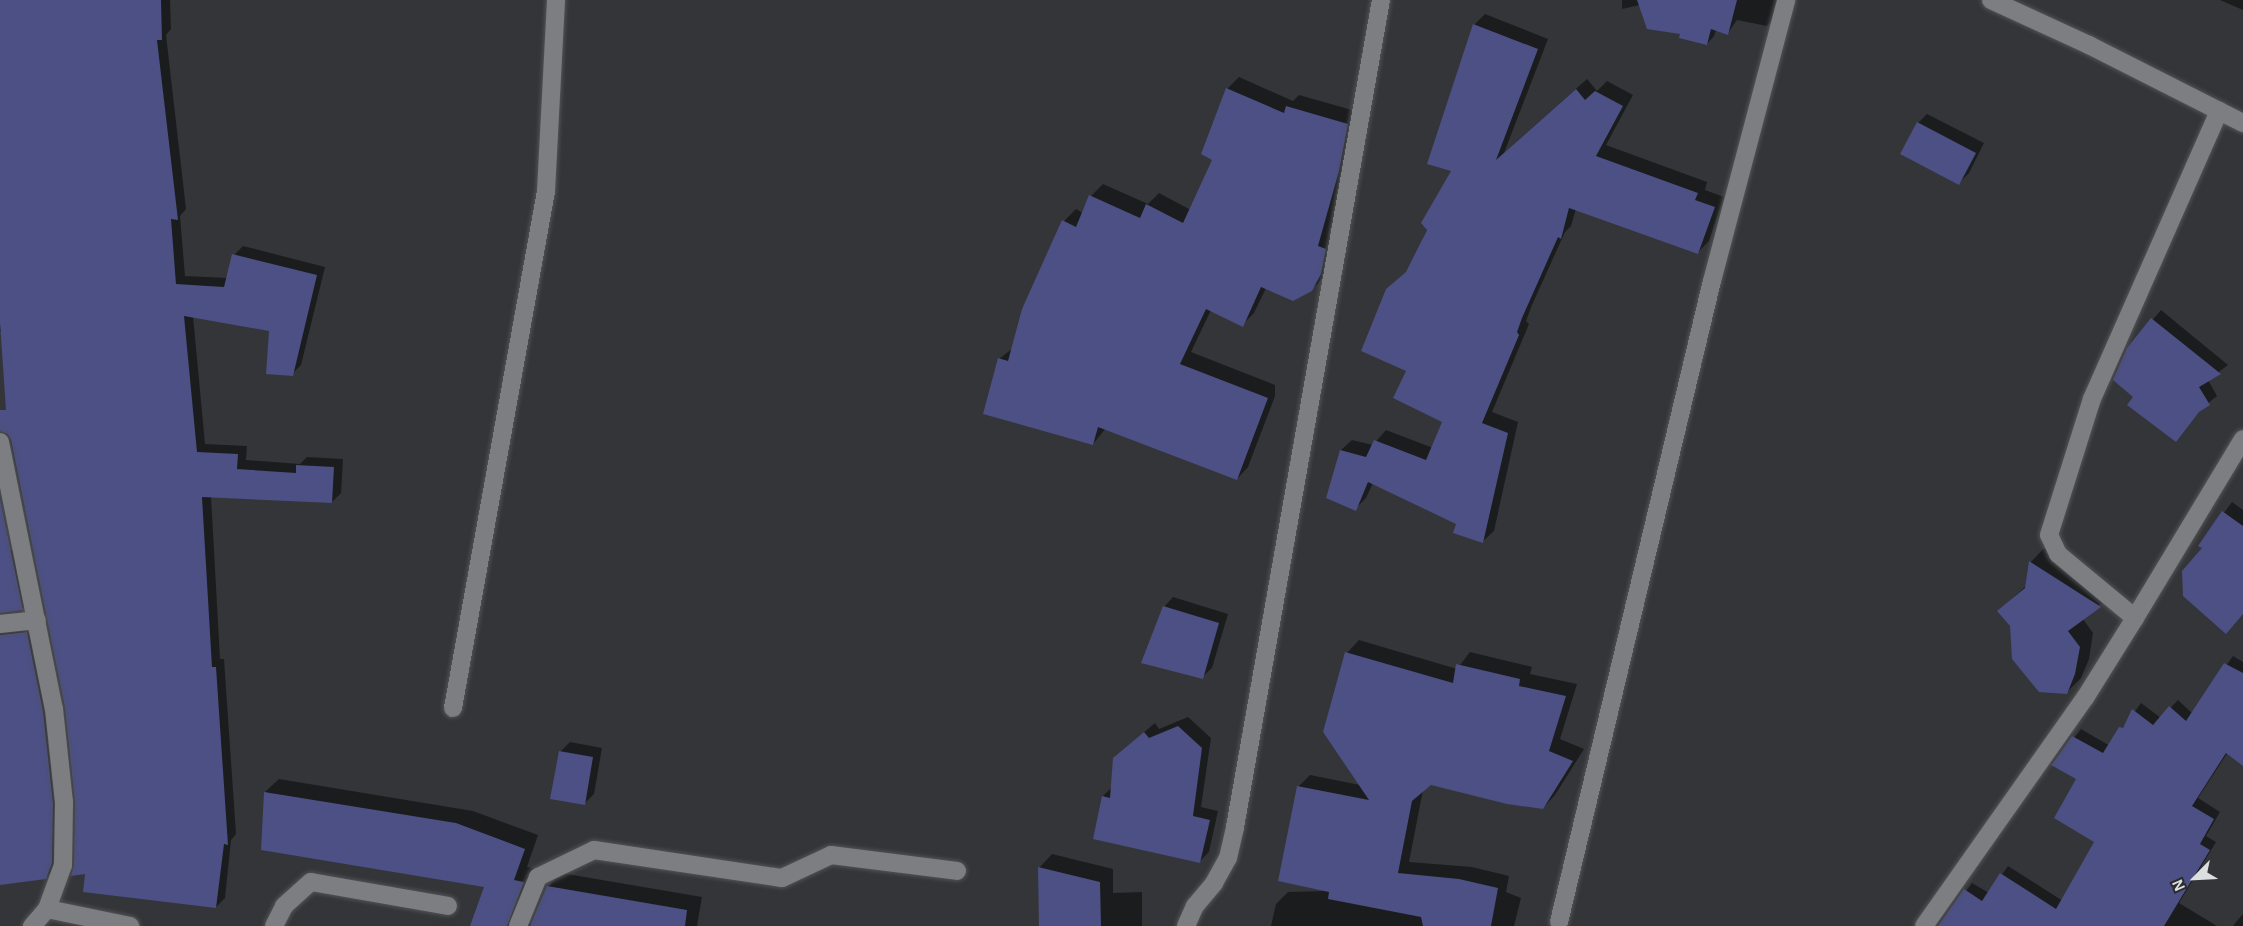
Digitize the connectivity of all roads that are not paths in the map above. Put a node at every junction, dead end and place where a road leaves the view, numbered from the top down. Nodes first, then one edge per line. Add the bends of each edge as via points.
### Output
1 (556, 0) edge
2 (1381, 0) edge
3 (1786, 0) edge
4 (1991, 0) edge
5 (2219, 111) junction
6 (2243, 123) edge
7 (2243, 439) edge
8 (0, 442) edge
9 (2135, 618) junction
10 (37, 620) junction
11 (0, 624) edge
12 (453, 708) dead end
13 (957, 871) dead end
14 (448, 906) dead end
15 (47, 909) junction
16 (1559, 922) dead end
17 (32, 926) edge
18 (130, 926) edge
19 (274, 926) edge
20 (518, 926) edge
21 (1186, 926) edge
22 (1924, 926) edge

1 - 12 street via 546,191
2 - 21 street via 1235,827 1228,858
3 - 16 street via 1712,281
4 - 5 street
5 - 6 street
5 - 9 street via 2092,399 2049,535 2058,554
7 - 9 street
8 - 10 street
9 - 22 street via 2085,698
10 - 11 street
10 - 15 street via 54,709 64,802 63,866
13 - 20 street via 831,855 782,878 594,850 538,877
14 - 19 street via 311,882 284,906
15 - 17 street
15 - 18 street

